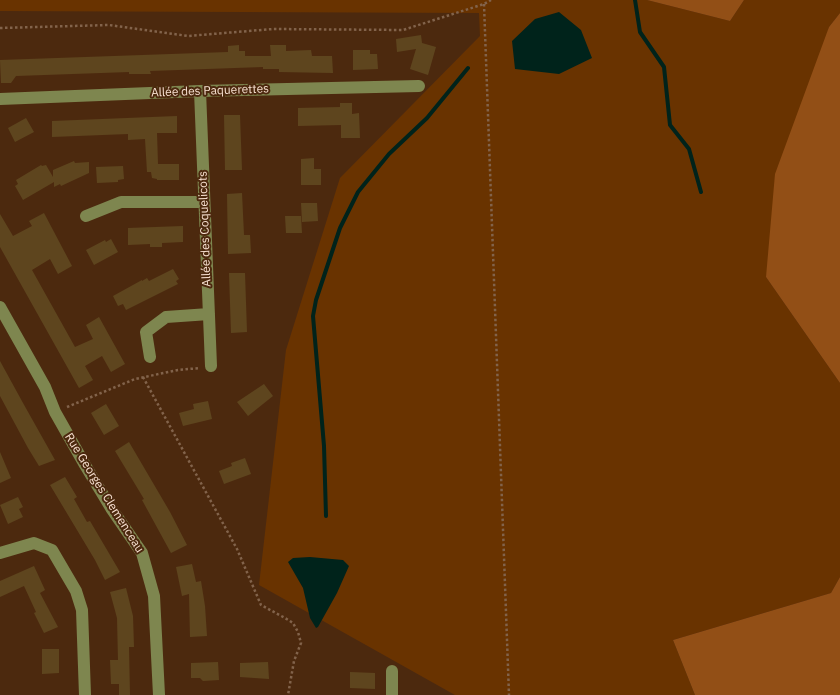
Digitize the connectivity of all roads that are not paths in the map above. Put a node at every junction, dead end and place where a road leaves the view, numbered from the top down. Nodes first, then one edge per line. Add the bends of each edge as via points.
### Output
1 (419, 86) dead end
2 (200, 91) junction
3 (0, 99) edge
4 (204, 202) junction
5 (86, 216) dead end
6 (0, 307) edge
7 (209, 314) junction
8 (150, 357) dead end
9 (211, 366) road end
10 (0, 553) edge
11 (392, 671) dead end
12 (85, 695) edge
13 (159, 695) edge
14 (392, 695) edge

1 - 2 street, Allée des Paquerettes
2 - 3 street, Allée des Paquerettes
2 - 4 street, Allée des Coquelicots
4 - 5 street via 121,202
4 - 7 street, Allée des Coquelicots
6 - 13 street, Rue Georges Clemenceau via 45,387 55,412 111,508 142,553 154,596
7 - 8 street via 166,317 146,332
7 - 9 street, Allée des Coquelicots
10 - 12 street via 34,543 52,550 76,591 82,610
11 - 14 street

